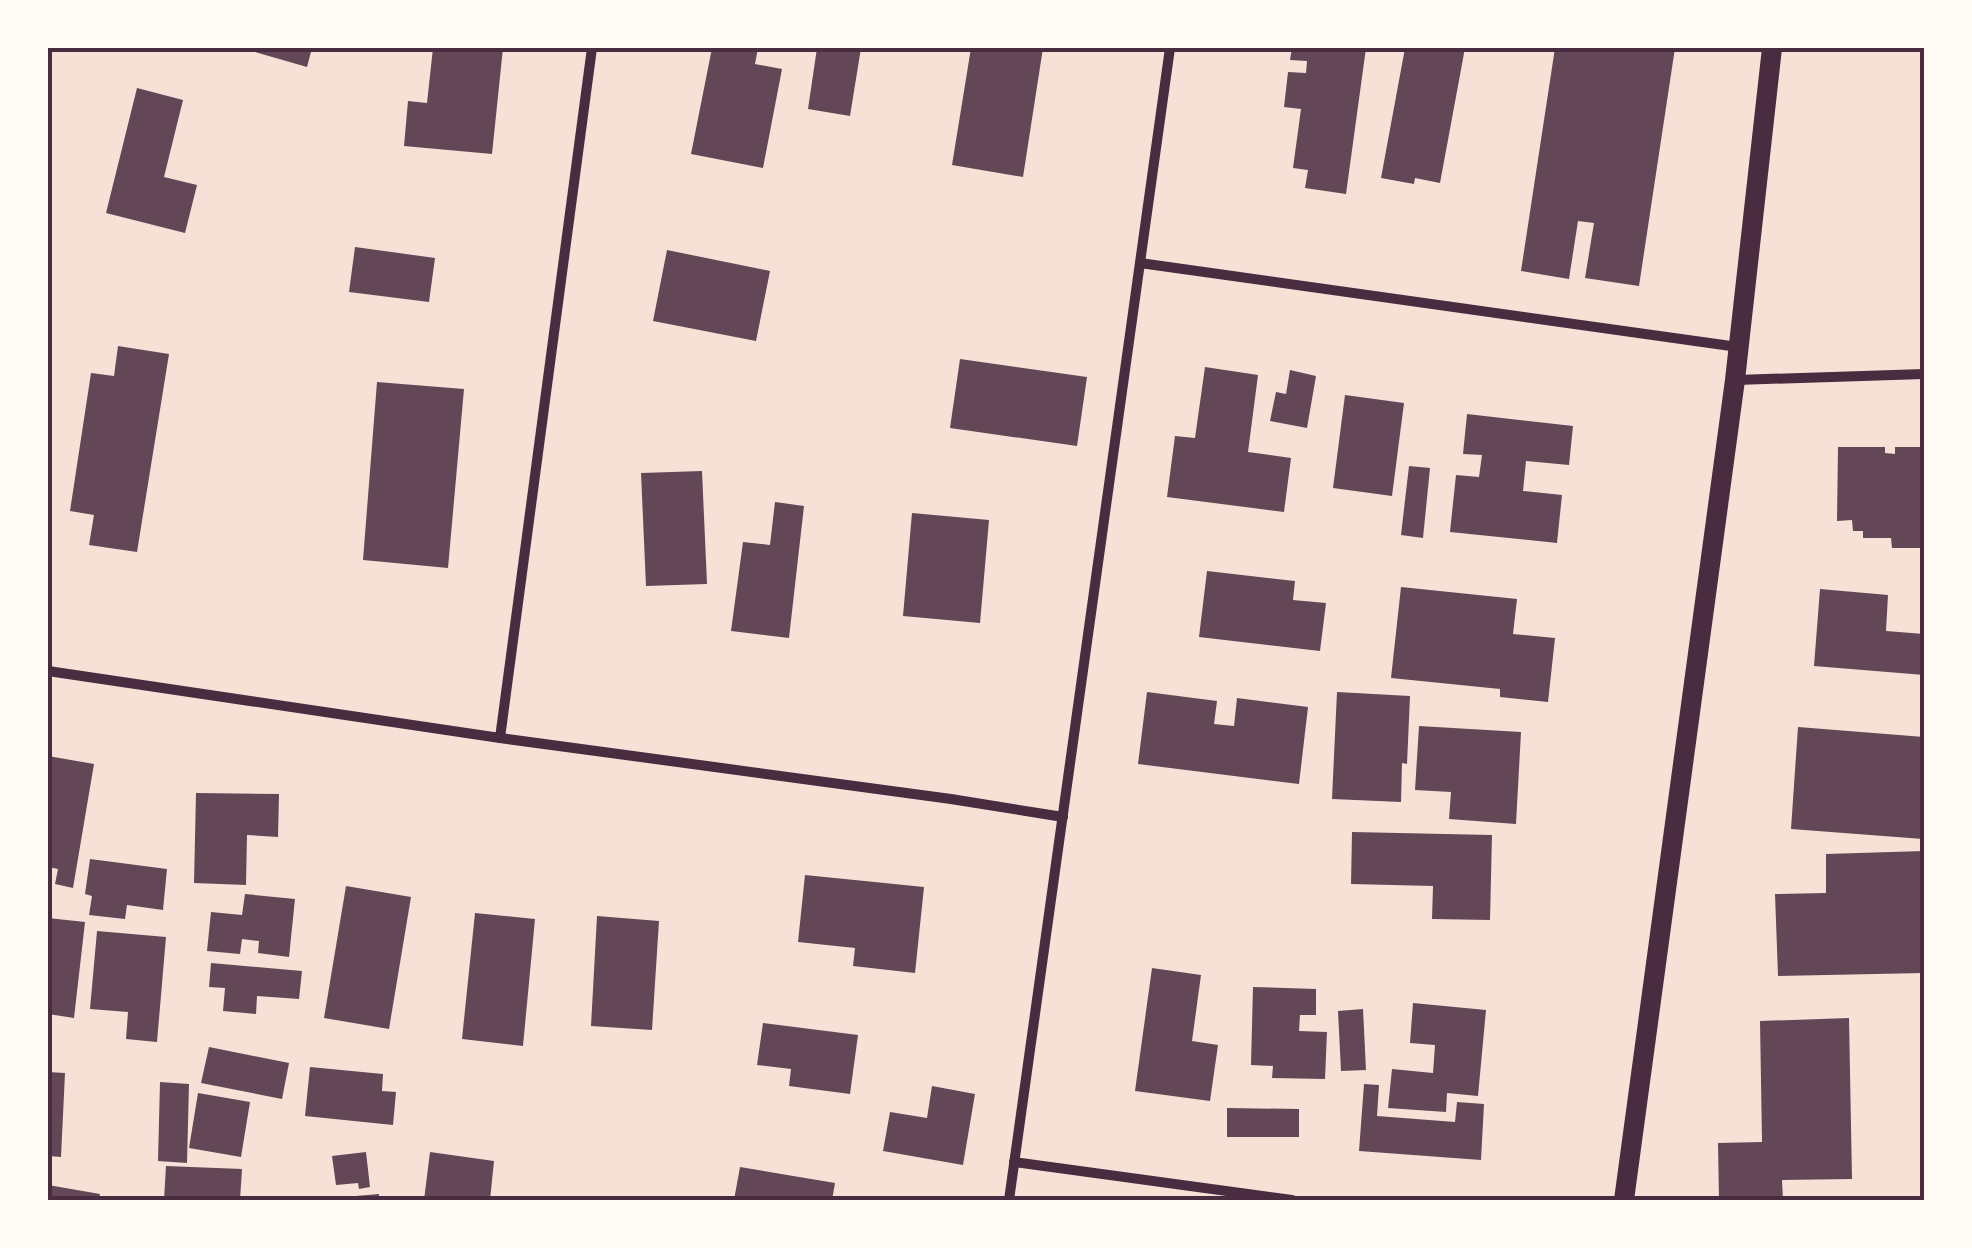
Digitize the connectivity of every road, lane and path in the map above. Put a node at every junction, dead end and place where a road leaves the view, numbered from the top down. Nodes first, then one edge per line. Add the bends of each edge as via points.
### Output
1 (592, 48) edge
2 (1170, 48) edge
3 (1772, 48) edge
4 (1140, 263) junction
5 (1739, 347) junction
6 (1924, 374) edge
7 (1735, 380) junction
8 (48, 671) edge
9 (500, 738) junction
10 (1063, 817) junction
11 (1014, 1162) junction
12 (1009, 1200) edge
13 (1292, 1200) edge
14 (1624, 1200) edge

1 - 9 street
2 - 4 street
3 - 5 main road
4 - 5 street
4 - 10 street
5 - 7 main road
6 - 7 street
7 - 14 main road
8 - 9 street
9 - 10 street
10 - 11 street
11 - 12 street
11 - 13 street

